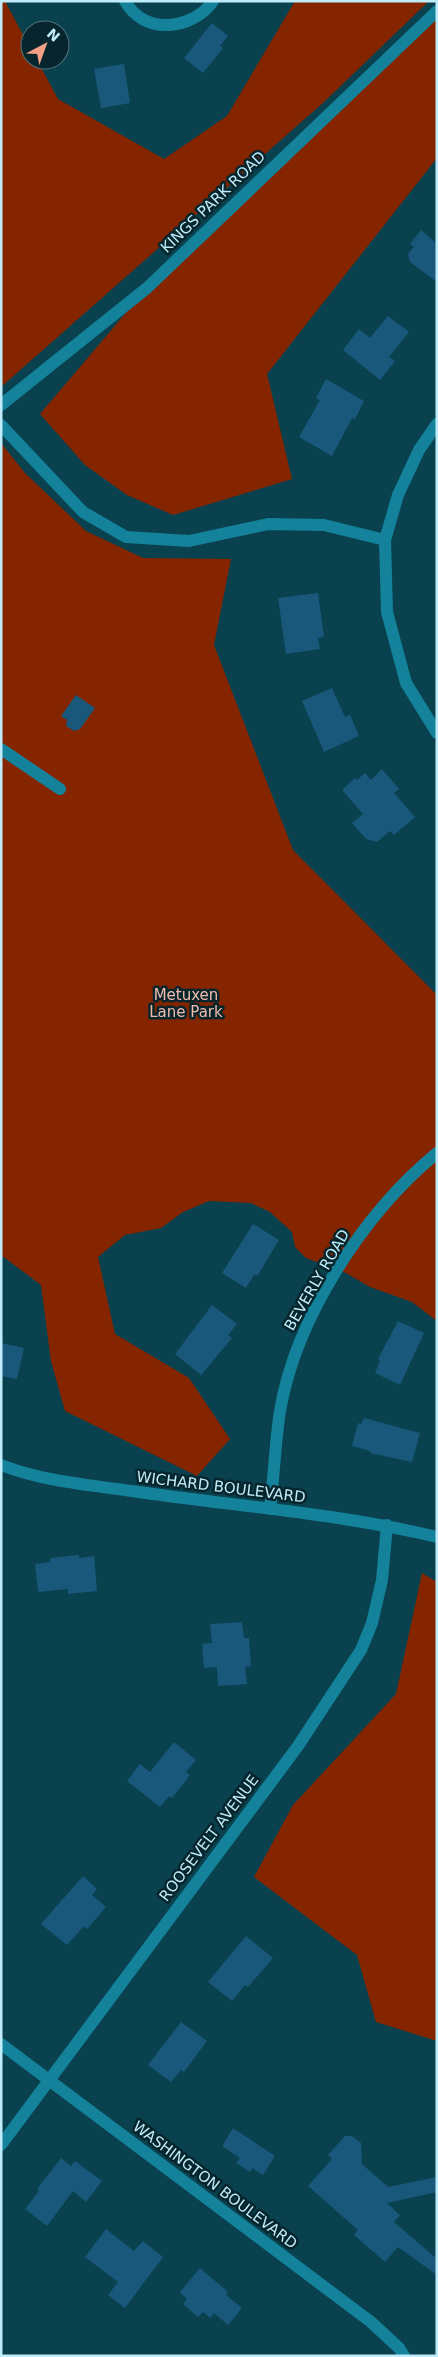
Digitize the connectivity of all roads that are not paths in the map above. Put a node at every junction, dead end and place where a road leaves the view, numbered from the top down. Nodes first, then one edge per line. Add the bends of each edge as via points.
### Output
1 (125, 1) edge
2 (213, 1) edge
3 (437, 11) edge
4 (1, 404) edge
5 (1, 424) edge
6 (437, 424) edge
7 (385, 540) junction
8 (437, 733) edge
9 (1, 749) edge
10 (60, 789) dead end
11 (437, 1153) edge
12 (1, 1465) edge
13 (270, 1509) junction
14 (387, 1526) junction
15 (437, 1537) edge
16 (1, 2044) edge
17 (49, 2081) junction
18 (1, 2145) edge
19 (404, 2356) edge

1 - 2 street via 140,17 157,24 175,25 192,20 207,10
3 - 4 street, KINGS PARK ROAD via 147,288
5 - 7 street via 83,512 126,537 189,541 268,524 324,525
6 - 7 street via 410,468
7 - 8 street via 387,612 406,683
9 - 10 street
11 - 13 street, BEVERLY ROAD via 409,1176 365,1230 336,1274 301,1339 280,1412
12 - 13 street, WICHARD BOULEVARD via 58,1480
13 - 14 street, WICHARD BOULEVARD
14 - 15 street, WICHARD BOULEVARD
14 - 17 street, ROOSEVELT AVENUE via 382,1580 372,1623 361,1650 298,1746
16 - 17 street, WASHINGTON BOULEVARD
17 - 18 street, ROOSEVELT AVENUE
17 - 19 street, WASHINGTON BOULEVARD via 371,2322

